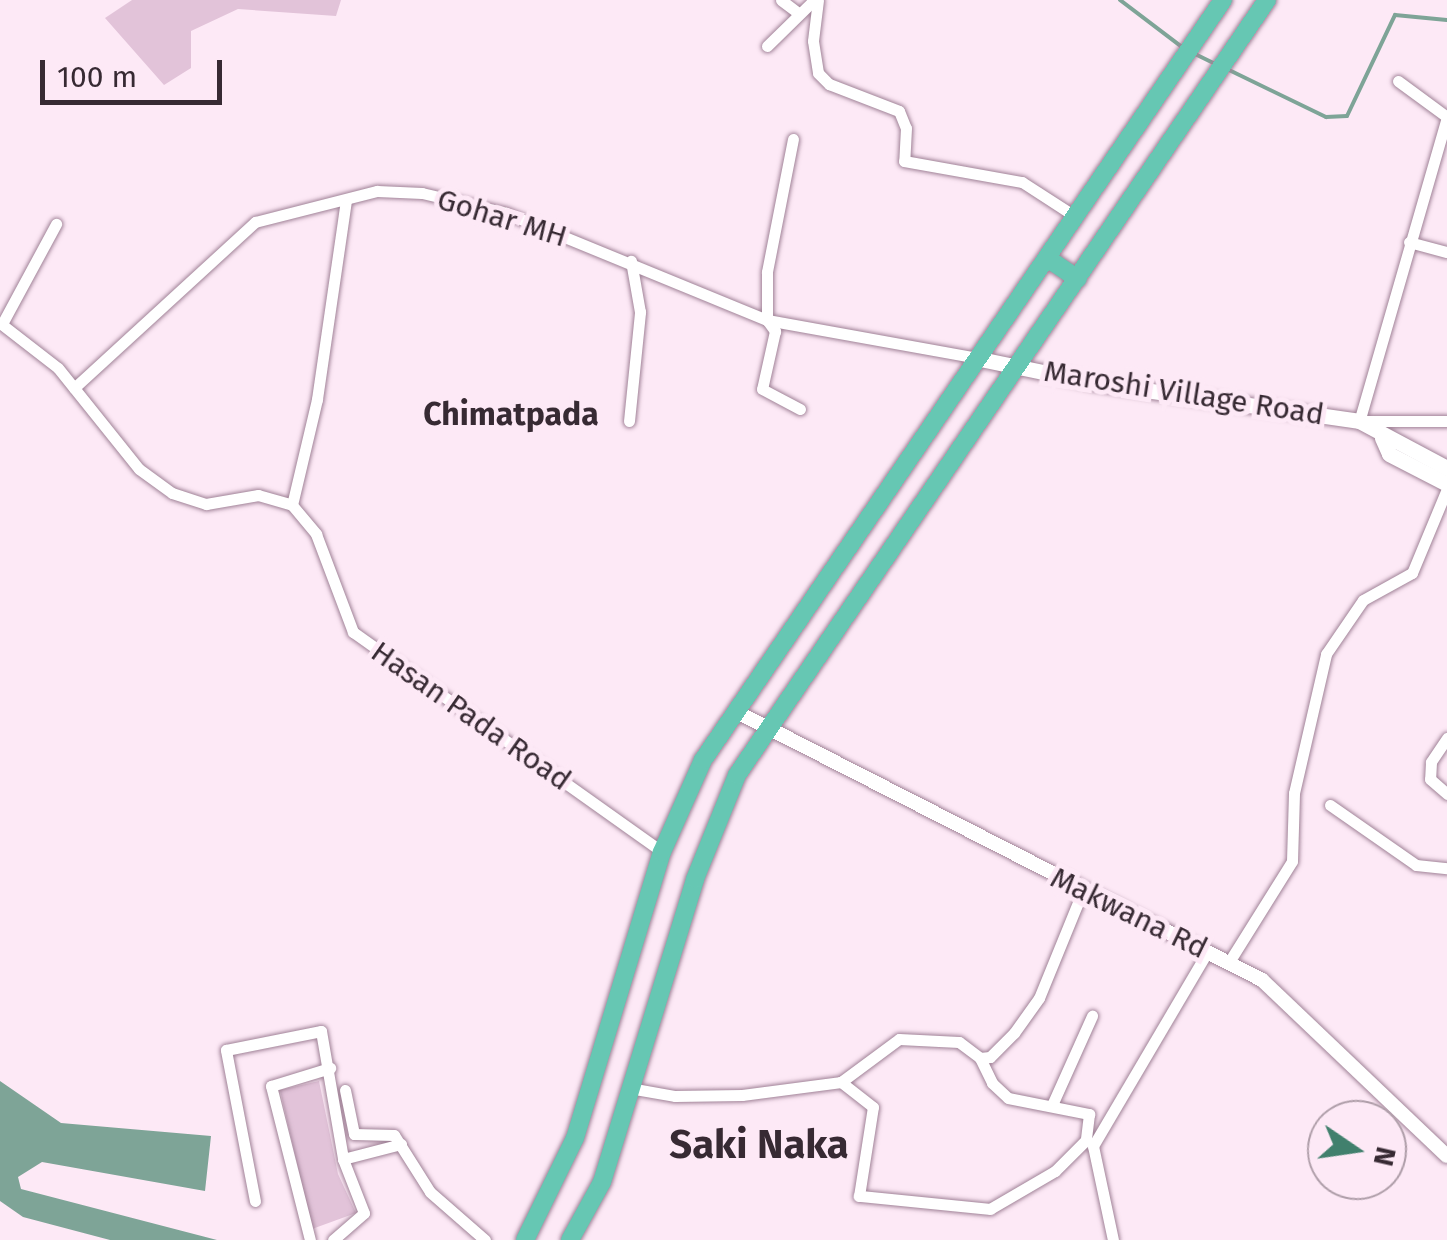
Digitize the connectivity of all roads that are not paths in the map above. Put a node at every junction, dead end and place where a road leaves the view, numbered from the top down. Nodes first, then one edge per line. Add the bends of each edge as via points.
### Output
1 (780, 0) edge
2 (816, 0) edge
3 (1223, 0) edge
4 (1267, 0) edge
5 (798, 13) junction
6 (767, 46) dead end
7 (1398, 81) dead end
8 (1446, 127) edge
9 (793, 138) dead end
10 (346, 200) junction
11 (1074, 214) junction
12 (56, 224) dead end
13 (1409, 242) junction
14 (1447, 252) edge
15 (1048, 258) junction
16 (632, 261) junction
17 (1078, 279) junction
18 (767, 320) junction
19 (1, 324) edge
20 (980, 359) junction
21 (1018, 364) junction
22 (74, 388) junction
23 (800, 410) dead end
24 (1447, 420) edge
25 (629, 421) dead end
26 (1360, 421) junction
27 (1382, 438) junction
28 (1447, 468) edge
29 (1447, 487) edge
30 (292, 505) junction
31 (735, 711) junction
32 (769, 730) junction
33 (1447, 738) edge
34 (1447, 794) edge
35 (1330, 805) dead end
36 (662, 852) junction
37 (1447, 868) edge
38 (1083, 890) junction
39 (1208, 950) junction
40 (1229, 962) junction
41 (1092, 1016) dead end
42 (980, 1058) junction
43 (330, 1068) junction
44 (842, 1082) junction
45 (634, 1088) junction
46 (345, 1090) dead end
47 (1052, 1105) junction
48 (401, 1144) junction
49 (1447, 1156) edge
50 (343, 1159) junction
51 (254, 1201) dead end
52 (310, 1240) edge
53 (333, 1240) edge
54 (486, 1240) edge
55 (525, 1240) edge
56 (570, 1240) edge
57 (1112, 1240) edge

1 - 5 street
2 - 5 street
2 - 11 street via 812,41 818,73 829,84 899,111 906,128 904,161 1022,182
3 - 11 main road
4 - 17 main road
5 - 6 street
7 - 8 street via 1447,118
8 - 13 street
9 - 18 street via 773,226
10 - 16 street, Gohar MH via 377,191 460,201
10 - 22 street, Gohar MH via 255,222
10 - 30 street via 317,400
11 - 15 main road
12 - 19 street
13 - 14 street
13 - 26 street
15 - 17 main road
15 - 20 main road
16 - 18 street, Gohar MH
16 - 25 street via 640,312
17 - 21 main road
18 - 20 street, Gohar MH
18 - 23 street via 775,331 762,389
19 - 22 street
20 - 21 main road, Maroshi Village Road
20 - 31 main road
21 - 26 main road, Maroshi Village Road via 1096,384
21 - 32 main road
22 - 30 street via 139,469 172,493 206,504 258,496
24 - 26 street
26 - 27 main road, Maroshi Village Road
27 - 28 main road, Maroshi Village Road
27 - 29 main road, Maroshi Village Road via 1389,454
29 - 40 street via 1412,573 1363,600 1326,654 1294,793 1292,861
30 - 36 street, Hasan Pada Road via 316,534 353,632
31 - 32 street, Makwana Rd
31 - 36 main road via 703,760
32 - 38 street, Makwana Rd
32 - 45 main road via 714,826
33 - 34 street via 1430,762 1430,778
35 - 37 street via 1416,865
36 - 55 main road via 575,1138
38 - 39 street, Makwana Rd
38 - 42 street via 1039,998 1014,1033
39 - 40 street, Makwana Rd
39 - 57 street via 1093,1146
40 - 49 street, Makwana Rd via 1262,980
41 - 47 street
42 - 44 street via 958,1042 899,1039
42 - 47 street via 992,1084 1008,1098
43 - 50 street
43 - 51 street via 315,1028 224,1054
43 - 52 street via 271,1086
44 - 45 street via 742,1095
44 - 47 street via 873,1107 859,1196 990,1209 1055,1171 1086,1140 1089,1114
45 - 56 main road via 602,1182
46 - 48 street via 354,1134 391,1135
48 - 50 street
48 - 54 street via 430,1192
50 - 53 street via 364,1213

